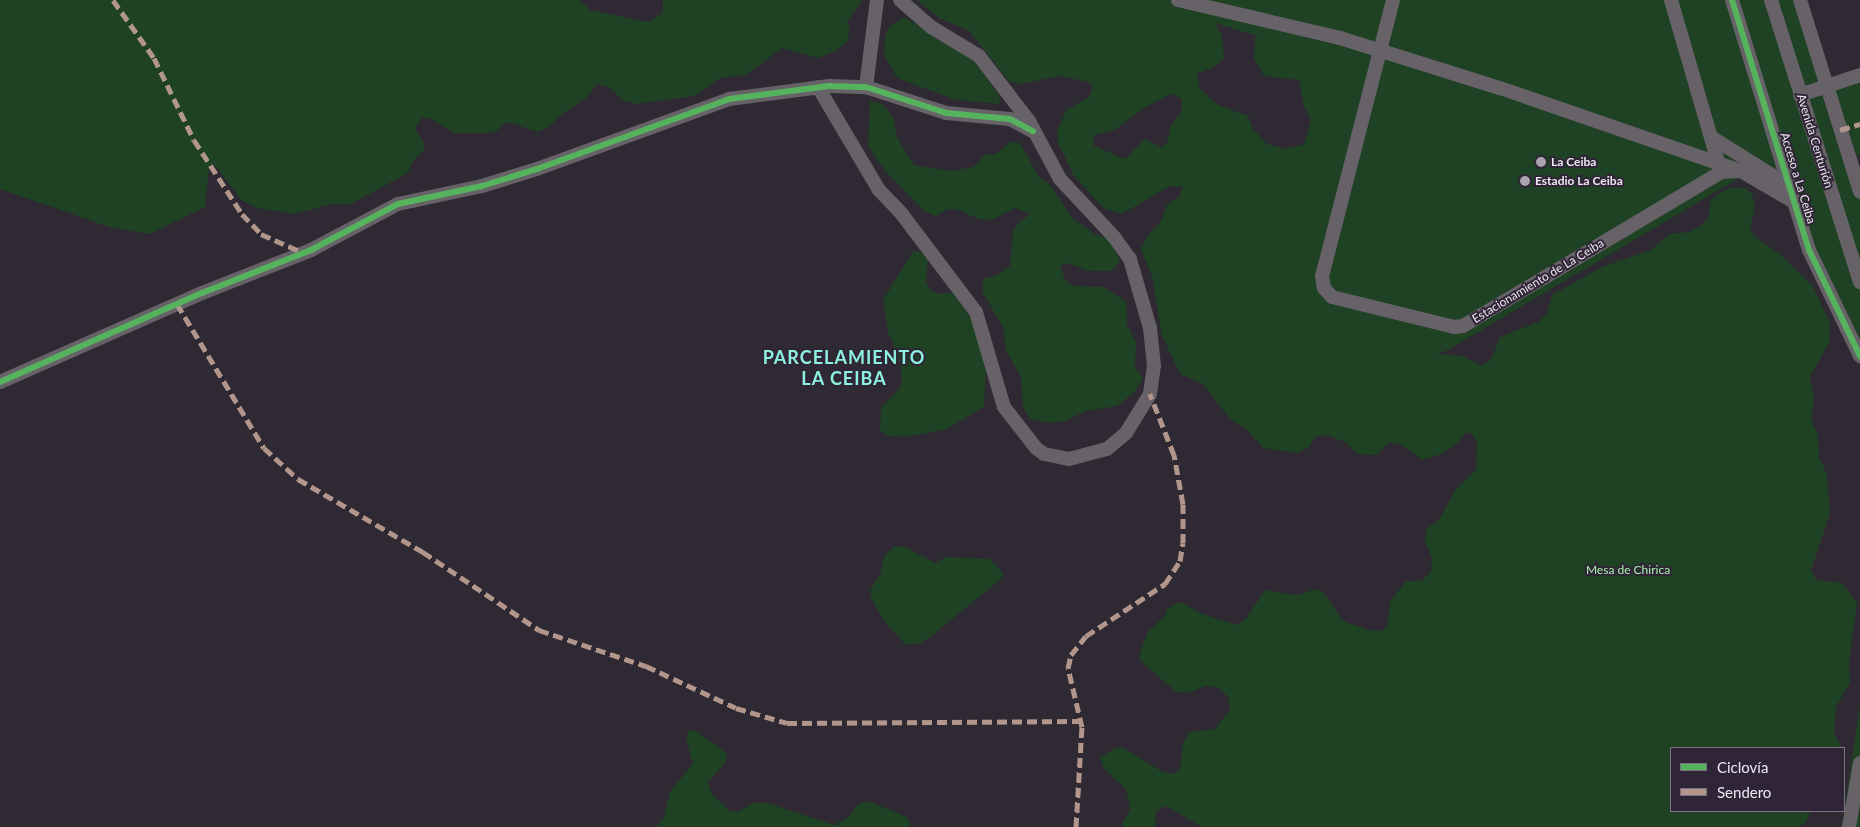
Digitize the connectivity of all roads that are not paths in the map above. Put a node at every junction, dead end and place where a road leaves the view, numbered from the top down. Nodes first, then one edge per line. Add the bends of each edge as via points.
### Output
1 (877, 0) edge
2 (900, 0) edge
3 (1178, 0) edge
4 (1393, 0) edge
5 (1671, 0) edge
6 (1732, 0) edge
7 (1771, 0) edge
8 (1800, 0) edge
9 (1380, 49) junction
10 (1860, 75) edge
11 (1827, 86) junction
12 (818, 87) junction
13 (866, 87) junction
14 (1800, 95) junction
15 (1033, 131) junction
16 (1711, 137) junction
17 (1720, 168) junction
18 (1789, 186) junction
19 (1860, 192) edge
20 (1794, 202) junction
21 (1860, 282) edge
22 (1860, 356) edge
23 (0, 382) edge
24 (1860, 763) edge
25 (1850, 827) edge

1 - 13 street
2 - 15 street via 931,27 972,50 1021,110
3 - 9 street
4 - 9 street, Estacionamiento de La Ceiba
5 - 16 street
6 - 18 street, Acceso a La Ceiba
7 - 14 street, Avenida Centurión
8 - 11 street
9 - 17 street
9 - 17 street, Estacionamiento de La Ceiba via 1322,276 1324,288 1338,300 1454,327 1463,326
10 - 11 street
11 - 14 street
11 - 19 street
12 - 13 street
12 - 15 street via 878,190 901,213 976,312 1000,394 1011,417 1044,454 1069,460 1107,449 1126,433 1150,394 1154,366 1150,328 1130,259 1116,238 1060,179
12 - 23 street via 758,93 708,104 538,169 398,204 311,250 202,293
13 - 15 street via 946,113 1010,119
14 - 21 street, Avenida Centurión
16 - 17 street
16 - 18 street
17 - 20 street via 1741,171
18 - 20 street, Acceso a La Ceiba
20 - 22 street, Acceso a La Ceiba via 1809,250
24 - 25 street

